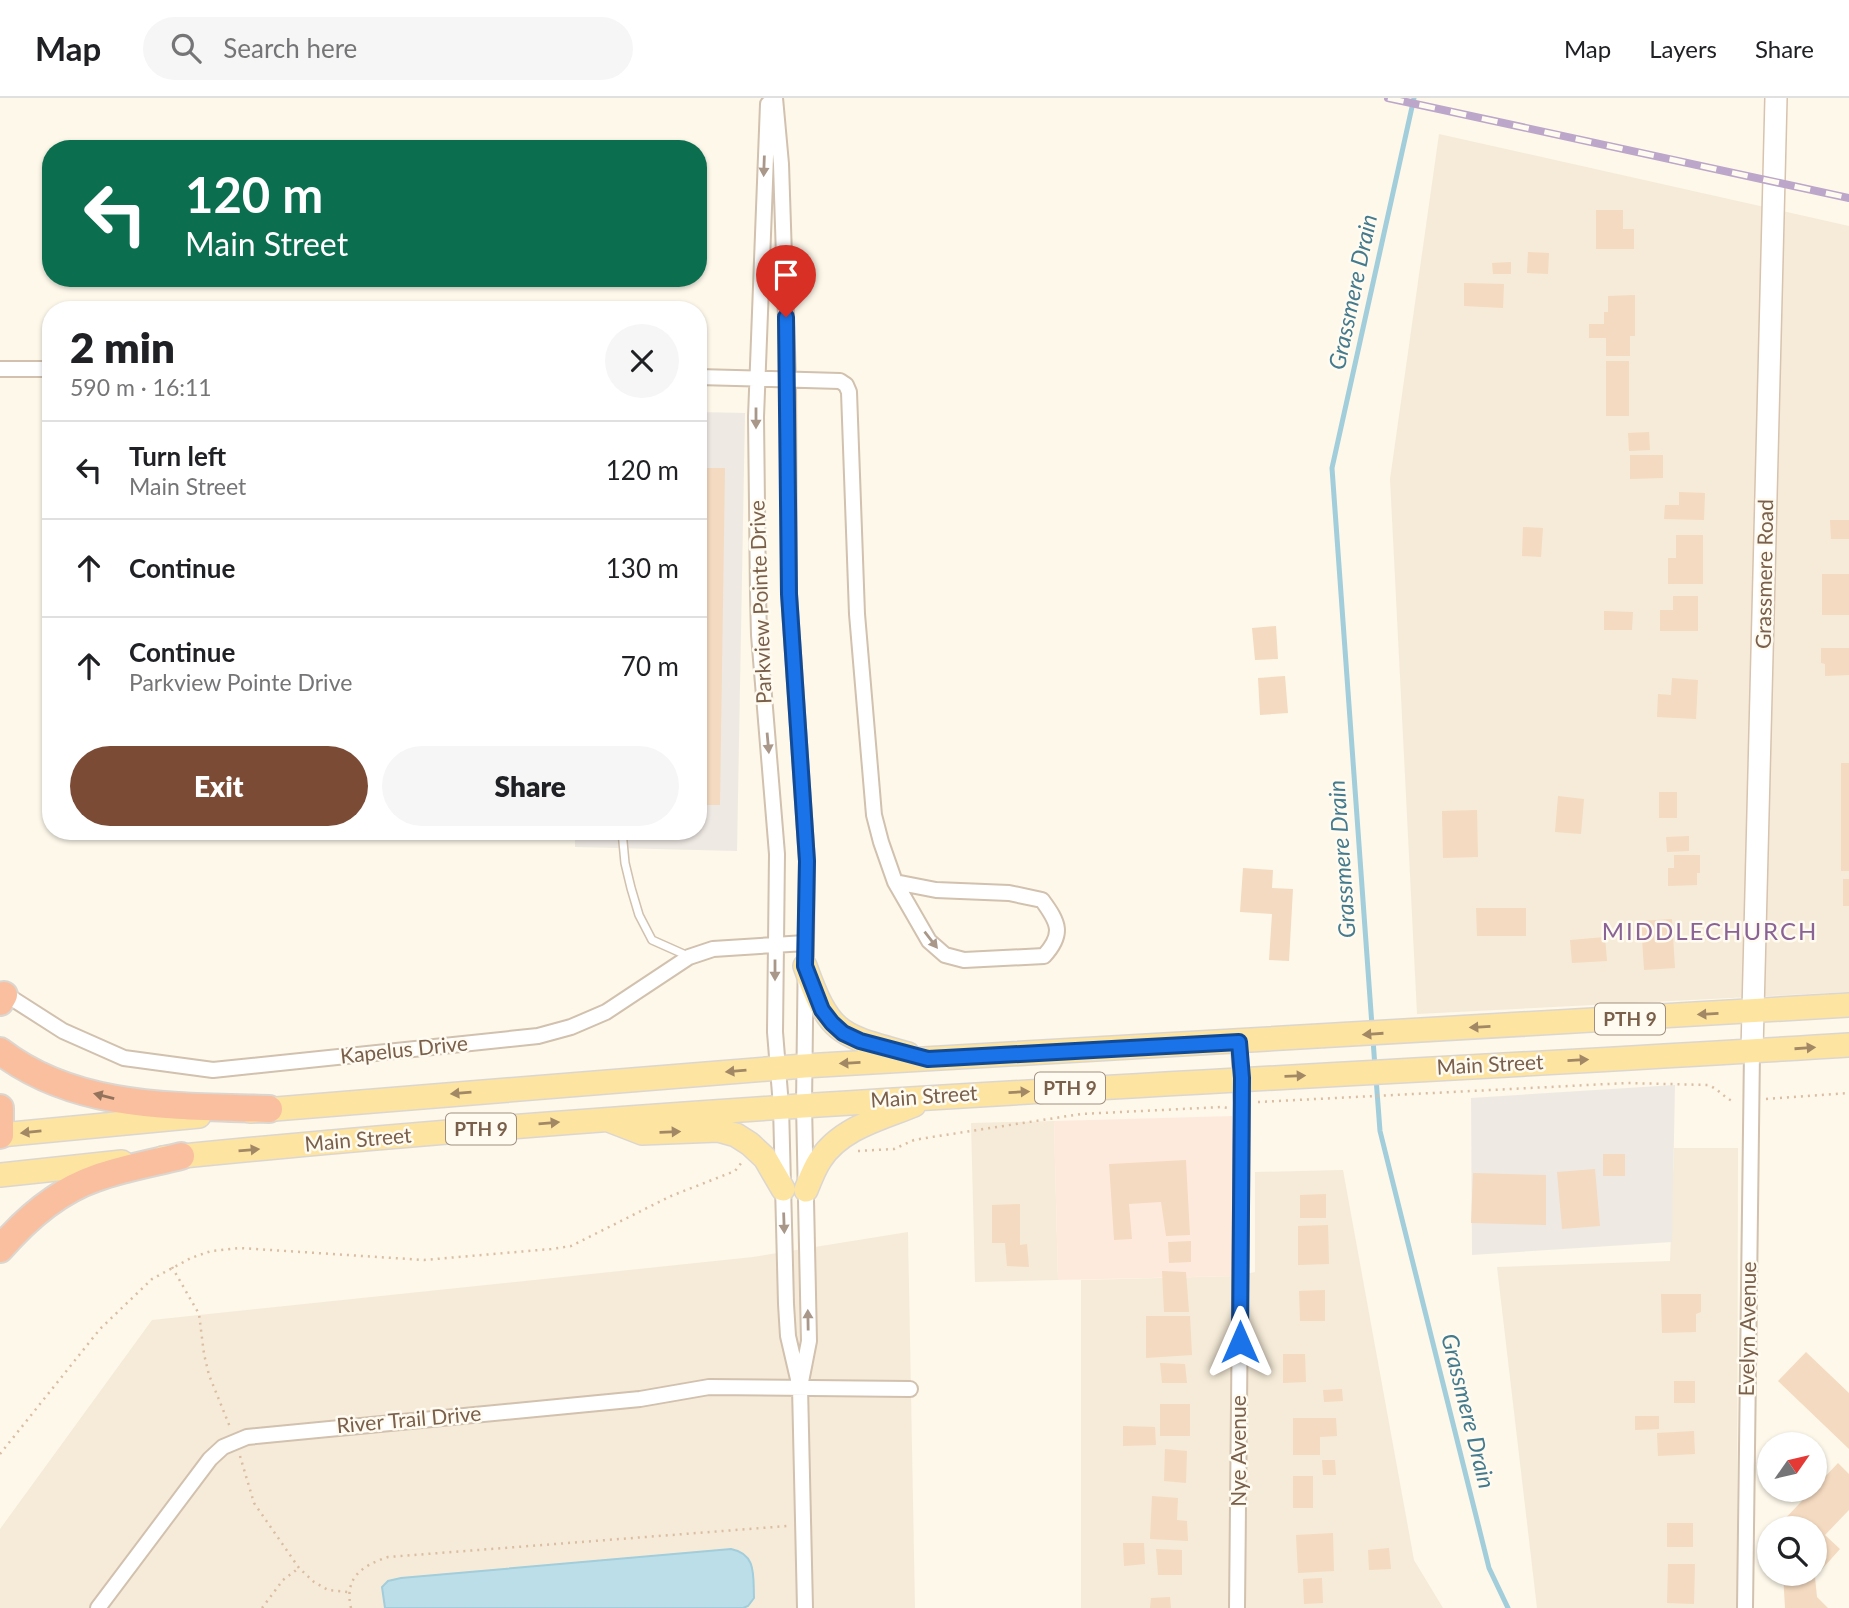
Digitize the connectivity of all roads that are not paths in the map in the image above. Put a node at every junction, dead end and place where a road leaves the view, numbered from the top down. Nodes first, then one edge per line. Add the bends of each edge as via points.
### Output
1 (768, 98) edge
2 (775, 98) edge
3 (1776, 98) edge
4 (0, 369) edge
5 (42, 369) edge
6 (707, 377) edge
7 (757, 380) junction
8 (788, 380) junction
9 (623, 840) edge
10 (895, 882) junction
11 (775, 943) junction
12 (805, 943) junction
13 (689, 957) junction
14 (805, 966) junction
15 (1, 996) edge
16 (1849, 1005) edge
17 (1754, 1011) junction
18 (1239, 1042) junction
19 (1849, 1045) edge
20 (0, 1051) edge
21 (1752, 1051) junction
22 (928, 1059) junction
23 (804, 1066) junction
24 (778, 1068) junction
25 (1242, 1078) junction
26 (935, 1097) junction
27 (792, 1105) junction
28 (0, 1108) edge
29 (270, 1109) junction
30 (604, 1118) junction
31 (0, 1135) edge
32 (181, 1156) junction
33 (0, 1175) edge
34 (783, 1189) junction
35 (806, 1190) junction
36 (0, 1249) edge
37 (800, 1387) junction
38 (910, 1389) dead end
39 (98, 1608) edge
40 (805, 1608) edge
41 (1237, 1608) edge
42 (1745, 1608) edge

1 -> 7 street, Parkview Pointe Drive
2 - 8 street, Parkview Pointe Drive
3 - 17 street, Grassmere Road
4 - 5 street
6 - 7 street
7 - 8 street
7 -> 11 street, Parkview Pointe Drive via 759,635 777,854
8 - 10 street via 840,381 849,392 857,614 874,815
8 - 12 street, Parkview Pointe Drive via 789,594 807,861
9 - 13 lane via 631,888 652,940
10 -> 10 street via 929,941 945,955 964,960 1044,956 1055,944 1058,931 1053,914 1042,900
11 - 12 street, Kapelus Drive
11 - 13 street, Kapelus Drive via 713,949
11 -> 24 street, Parkview Pointe Drive
12 - 14 street, Parkview Pointe Drive
13 - 15 street, Kapelus Drive via 606,1012 538,1036 213,1070 124,1058
14 - 22 main road via 822,1010 843,1033
14 - 23 street, Parkview Pointe Drive
16 - 17 main road, Main Street / PTH 9
17 -> 18 main road, Main Street / PTH 9
17 - 21 street, Grassmere Road
18 - 22 main road, Main Street / PTH 9
18 - 25 street, Nye Avenue
21 -> 19 main road, Main Street / PTH 9
29 -> 20 highway via 128,1102 49,1080
25 -> 21 main road, Main Street / PTH 9
21 - 42 street, Evelyn Avenue
22 -> 23 main road, Main Street / PTH 9
23 - 24 main road, Main Street / PTH 9
23 - 27 street, Parkview Pointe Drive
24 - 27 street, Parkview Pointe Drive
24 -> 29 main road, Main Street / PTH 9
26 -> 25 main road, Main Street / PTH 9
25 - 41 street, Nye Avenue
26 - 27 main road, Main Street / PTH 9
26 - 35 main road via 841,1138 820,1158
27 - 30 main road, Main Street / PTH 9
27 - 34 street
27 - 35 street
28 - 31 highway
29 -> 31 main road, Main Street / PTH 9
32 -> 30 main road, Main Street / PTH 9
30 -> 34 main road via 642,1133 718,1130 736,1135 765,1158
32 - 33 main road, Main Street / PTH 9
32 - 36 highway via 95,1178 61,1195 35,1212
34 -> 37 street via 788,1336
37 -> 35 street via 809,1341
37 - 38 street, River Trail Drive
37 - 39 street, River Trail Drive via 709,1387 639,1399 247,1437 223,1447 210,1459
37 - 40 street

